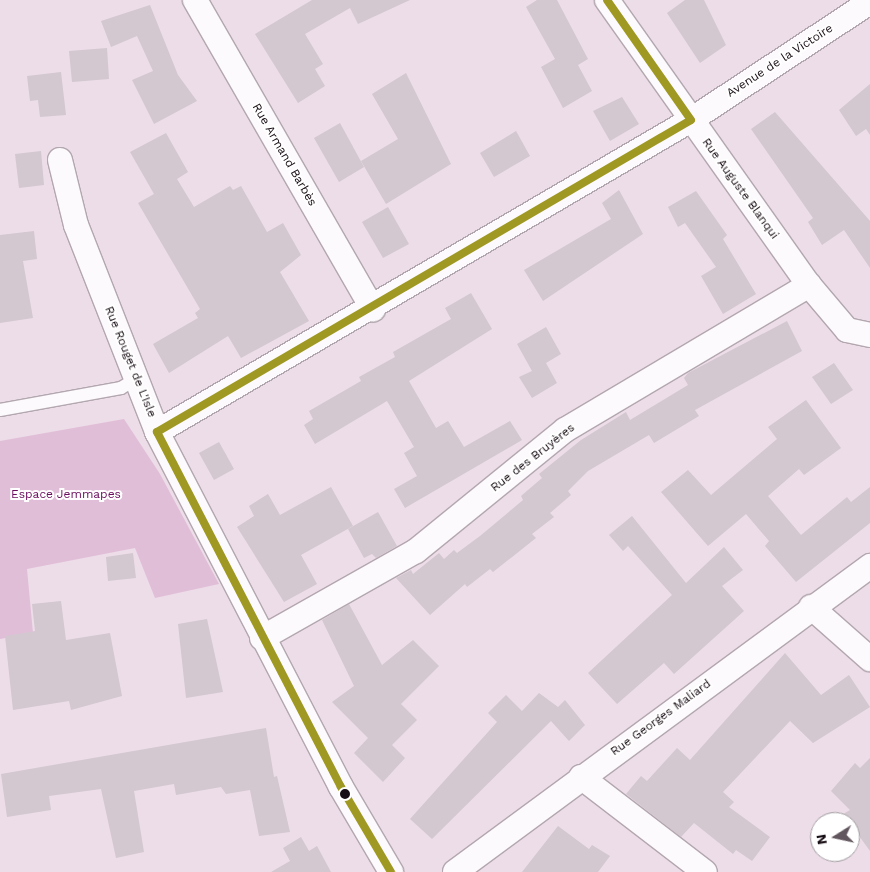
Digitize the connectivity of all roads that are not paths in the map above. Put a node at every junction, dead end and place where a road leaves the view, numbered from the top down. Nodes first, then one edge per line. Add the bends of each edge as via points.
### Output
1 (195, 0) edge
2 (607, 0) edge
3 (870, 2) edge
4 (691, 120) junction
5 (60, 160) dead end
6 (809, 286) junction
7 (373, 309) junction
8 (870, 335) edge
9 (136, 379) junction
10 (0, 410) edge
11 (157, 432) junction
12 (870, 566) edge
13 (811, 607) junction
14 (262, 638) junction
15 (870, 659) edge
16 (581, 777) junction
17 (392, 872) edge
18 (455, 872) edge
19 (705, 872) edge

1 - 7 street, Rue Armand Barbès
2 - 4 street, Rue Auguste Blanqui
3 - 4 street, Avenue de la Victoire
4 - 6 street, Rue Auguste Blanqui
4 - 7 street, Avenue de la Victoire
5 - 9 street, Rue Rouget de L'Isle via 76,225
6 - 8 street, Rue Auguste Blanqui via 847,330
6 - 14 street, Rue des Bruyères via 565,430 416,551
7 - 11 street, Avenue de la Victoire
9 - 10 lane via 121,388
9 - 11 street, Rue Rouget de L'Isle
11 - 14 street, Rue Rouget de L'Isle
12 - 13 street, Rue Georges Maliard
13 - 15 street
13 - 16 street, Rue Georges Maliard
14 - 17 street, Rue Rouget de L'Isle
16 - 18 street, Rue Georges Maliard
16 - 19 street

